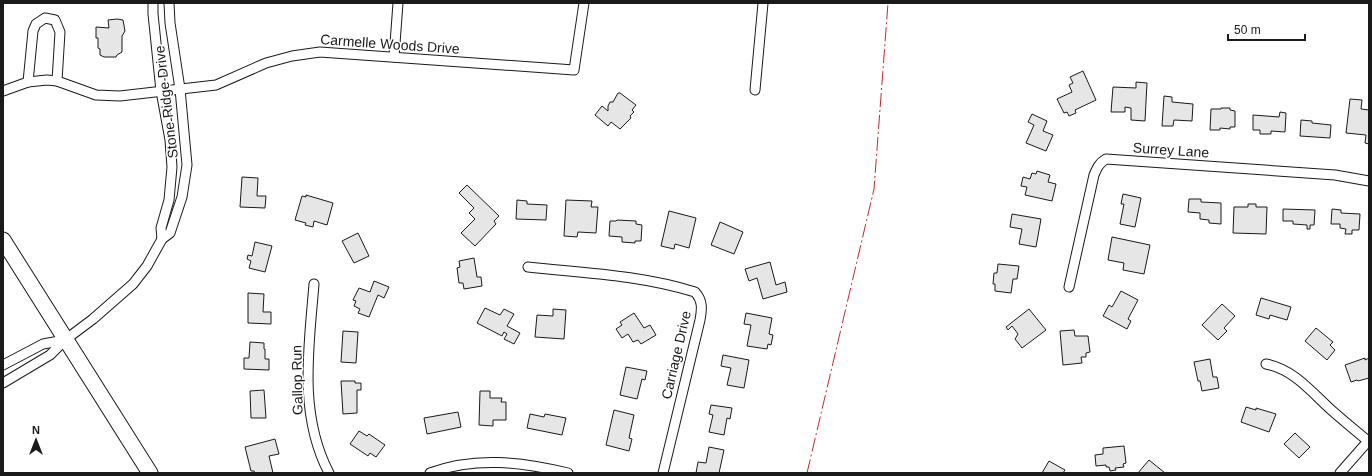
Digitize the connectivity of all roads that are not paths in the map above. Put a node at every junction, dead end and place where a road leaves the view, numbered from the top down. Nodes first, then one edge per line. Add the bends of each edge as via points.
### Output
1 (153, 3) edge
2 (169, 3) edge
3 (398, 3) edge
4 (584, 3) edge
5 (763, 3) edge
6 (394, 57) junction
7 (57, 81) junction
8 (28, 82) junction
9 (180, 89) junction
10 (755, 90) dead end
11 (3, 91) edge
12 (161, 91) junction
13 (1369, 181) edge
14 (3, 240) edge
15 (162, 240) junction
16 (528, 267) dead end
17 (314, 284) dead end
18 (1069, 287) dead end
19 (65, 340) junction
20 (1266, 364) dead end
21 (3, 365) edge
22 (3, 383) edge
23 (1368, 441) edge
24 (150, 473) edge
25 (329, 473) edge
26 (430, 473) edge
27 (568, 473) edge
28 (663, 473) edge
29 (1340, 473) edge

1 - 12 street, Stone Ridge Drive
2 - 9 street, Stone Ridge Drive
3 - 6 street
4 - 6 street, Carmelle Woods Drive via 574,70
5 - 10 street
6 - 9 street, Carmelle Woods Drive via 320,52 292,56 266,63 216,85
7 - 8 street, Carmelle Woods Drive
7 - 8 street via 60,32 55,20 45,18 36,24 33,31
7 - 12 street, Carmelle Woods Drive via 96,95 120,96
8 - 11 street, Carmelle Woods Drive
9 - 12 street, Carmelle Woods Drive
9 - 15 street, Stone Ridge Drive via 187,165 182,197 170,233
12 - 15 street, Stone Ridge Drive via 172,167 169,200 161,228
13 - 18 street, Surrey Lane via 1335,175 1106,159 1101,162 1094,175
14 - 19 main road
15 - 19 street, Stone Ridge Drive via 133,284 94,319
16 - 28 street, Carriage Drive via 651,280 695,292 699,297 700,320
17 - 25 street, Gallop Run via 308,396 318,449
19 - 21 street, Stone Ridge Drive via 43,344
19 - 22 street, Stone Ridge Drive via 50,355
19 - 24 main road
20 - 23 street via 1281,368 1300,381
23 - 29 street
26 - 27 street via 453,466 500,462

